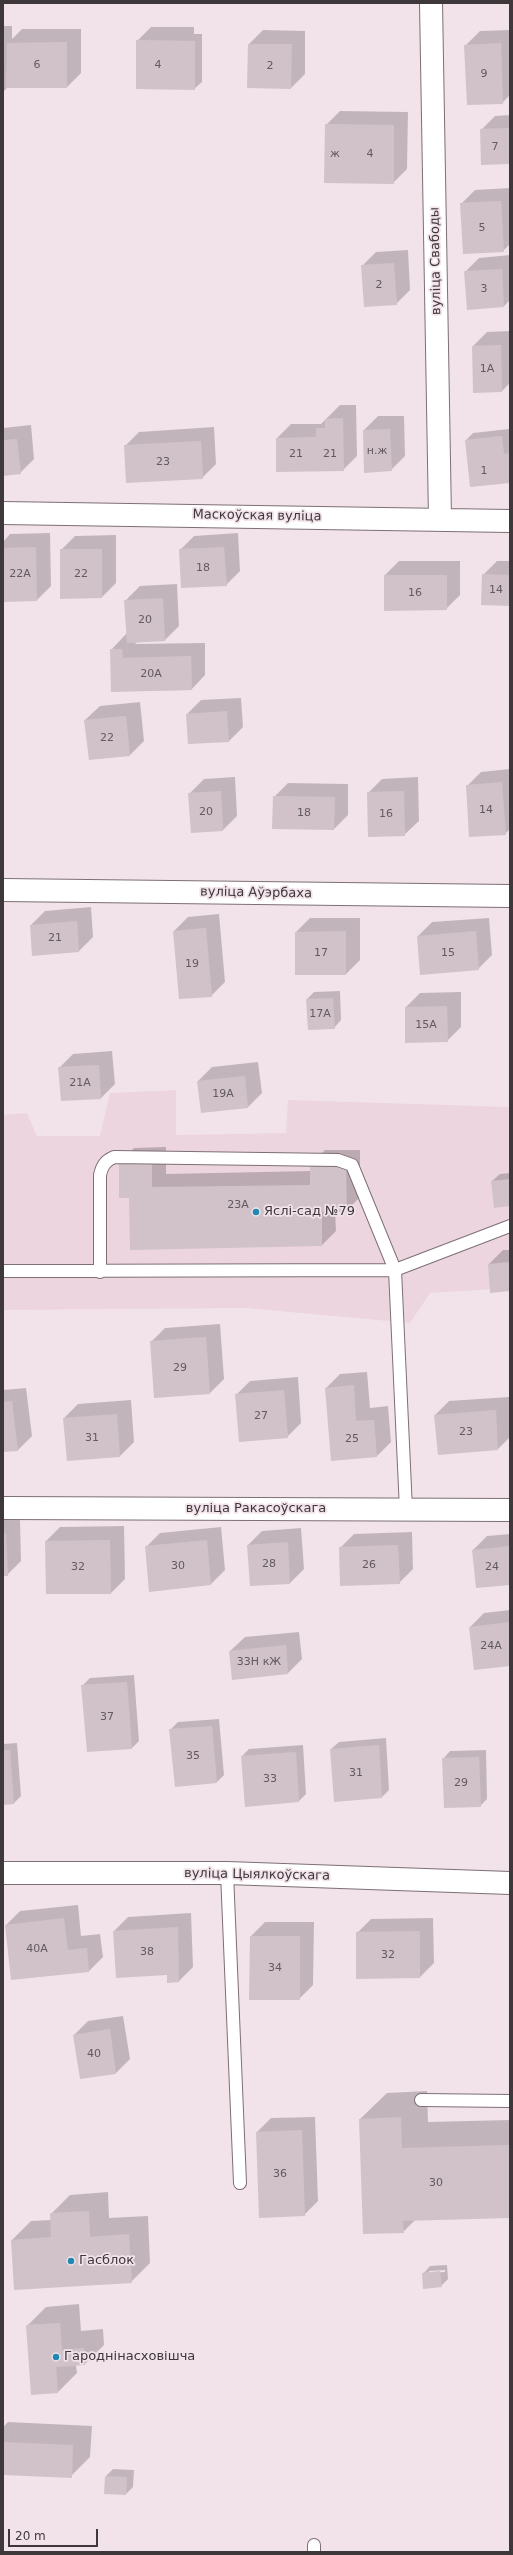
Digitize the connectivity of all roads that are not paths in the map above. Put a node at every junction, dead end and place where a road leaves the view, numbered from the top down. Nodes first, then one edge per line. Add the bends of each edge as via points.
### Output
1 (431, 3) edge
2 (3, 514) edge
3 (440, 519) junction
4 (510, 521) edge
5 (3, 890) edge
6 (510, 896) edge
7 (510, 1226) edge
8 (395, 1270) junction
9 (3, 1271) edge
10 (100, 1272) junction
11 (3, 1508) edge
12 (406, 1510) junction
13 (510, 1510) edge
14 (3, 1873) edge
15 (228, 1873) junction
16 (510, 1883) edge
17 (421, 2100) dead end
18 (510, 2101) edge
19 (240, 2183) dead end

1 - 3 street, вуліца Свабоды
2 - 3 street, Маскоўская вуліца
3 - 4 street, Маскоўская вуліца
5 - 6 street, вуліца Аўэрбаха
7 - 8 lane
8 - 10 lane
8 - 10 lane via 355,1171 347,1161 114,1157 102,1166 100,1175
8 - 12 lane
9 - 10 lane
11 - 12 street, вуліца Ракасоўскага
12 - 13 street, вуліца Ракасоўскага
14 - 15 street, вуліца Цыялкоўскага
15 - 16 street, вуліца Цыялкоўскага
15 - 19 lane
17 - 18 lane

